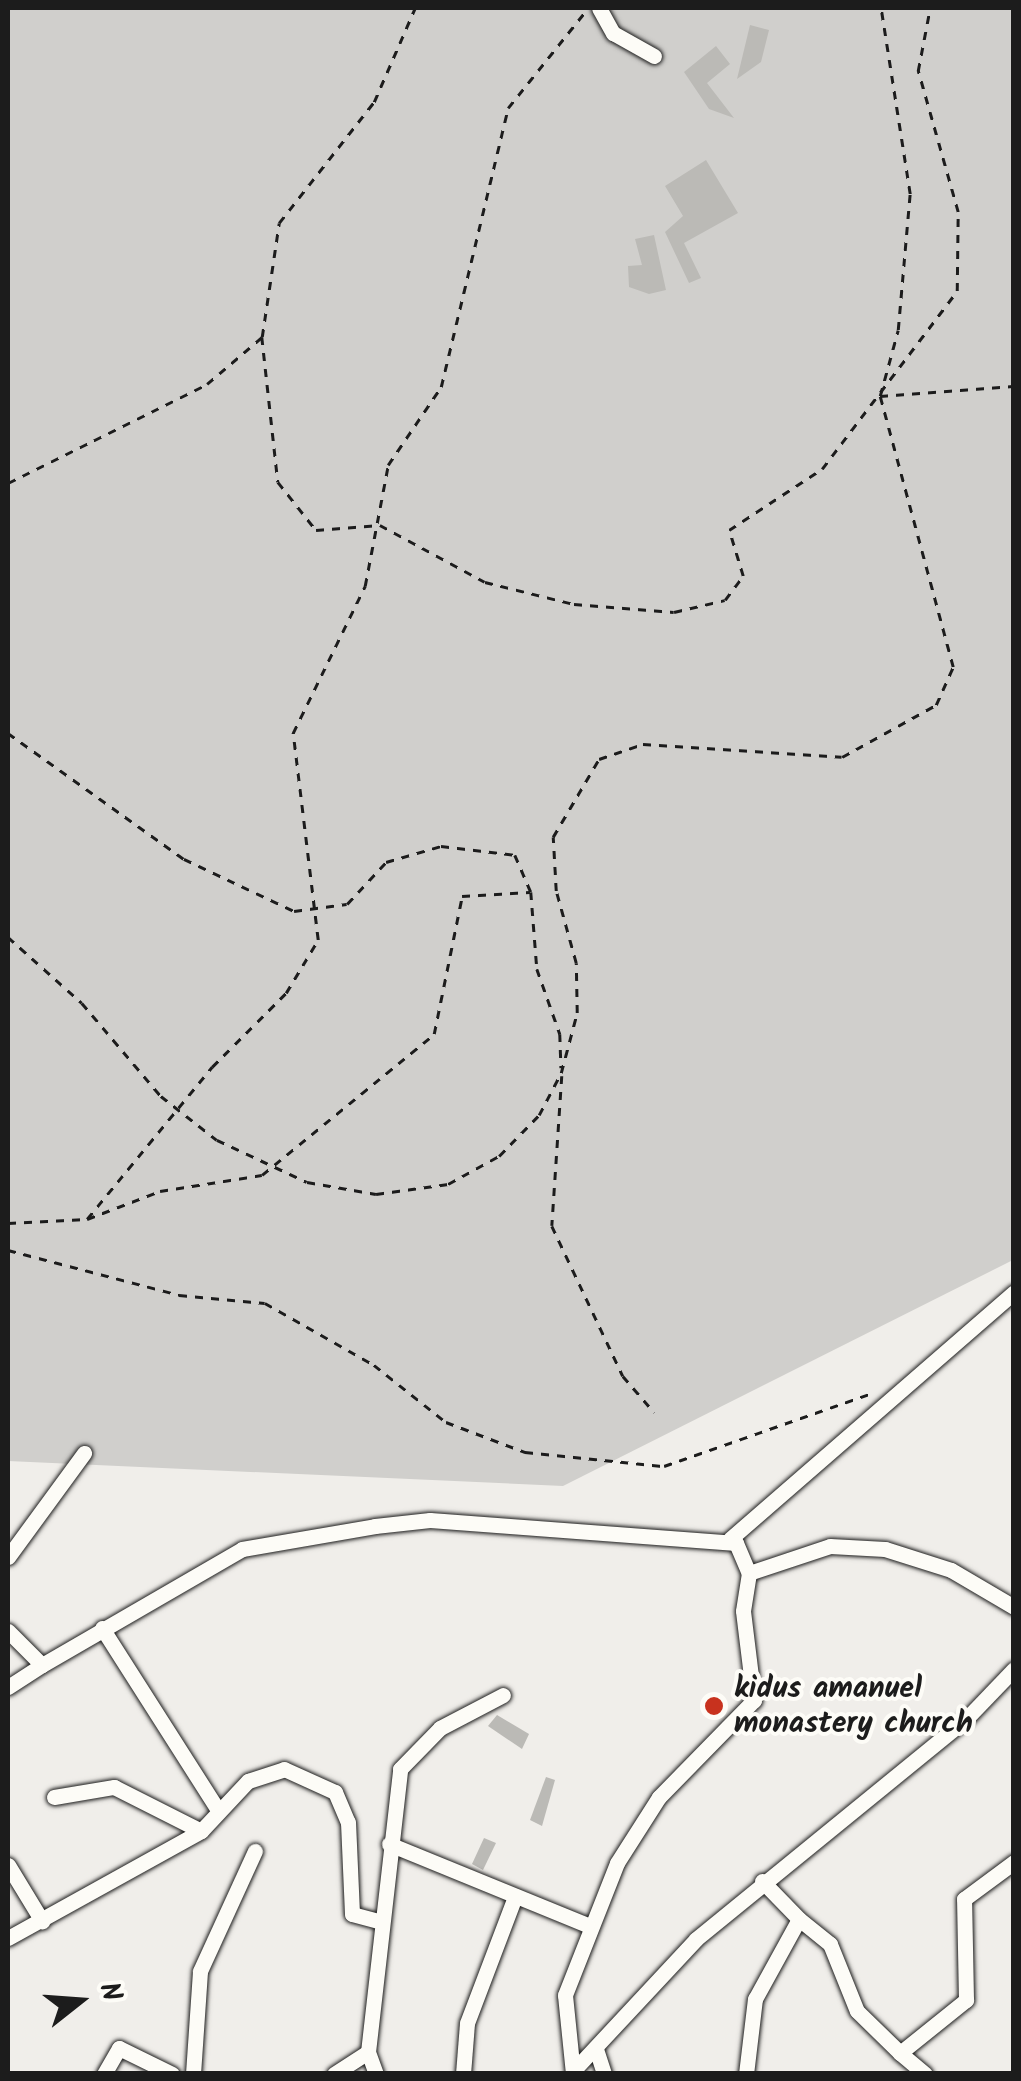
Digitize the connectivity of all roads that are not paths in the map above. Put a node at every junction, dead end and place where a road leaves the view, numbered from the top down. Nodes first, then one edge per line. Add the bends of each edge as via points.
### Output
1 (599, 8) edge
2 (654, 56) dead end
3 (1014, 1292) edge
4 (84, 1453) dead end
5 (742, 1556) junction
6 (8, 1557) edge
7 (1014, 1607) edge
8 (102, 1628) junction
9 (8, 1630) edge
10 (42, 1665) junction
11 (1014, 1669) edge
12 (8, 1687) edge
13 (503, 1695) dead end
14 (54, 1797) dead end
15 (216, 1806) junction
16 (201, 1831) junction
17 (388, 1844) junction
18 (255, 1852) dead end
19 (1014, 1862) edge
20 (8, 1864) edge
21 (762, 1881) junction
22 (514, 1899) junction
23 (800, 1919) junction
24 (42, 1921) junction
25 (382, 1922) junction
26 (587, 1925) junction
27 (8, 1938) edge
28 (596, 2049) junction
29 (368, 2052) junction
30 (900, 2053) junction
31 (573, 2072) edge
32 (104, 2074) edge
33 (172, 2074) edge
34 (193, 2074) edge
35 (334, 2074) edge
36 (376, 2074) edge
37 (463, 2074) edge
38 (604, 2074) edge
39 (746, 2074) edge
40 (925, 2074) edge

1 - 2 street via 613,33
3 - 5 street
4 - 6 street
5 - 7 street via 830,1546 885,1549 950,1570
5 - 8 street via 430,1520 242,1549
5 - 26 street via 754,1700 659,1797
8 - 10 street
8 - 15 street
9 - 10 street
10 - 12 street
11 - 21 street via 940,1741
13 - 17 street via 412,1749
14 - 16 street via 114,1787
15 - 16 street
15 - 25 street via 284,1768 321,1779 348,1822 352,1914
16 - 24 street
17 - 22 street
17 - 25 street
18 - 34 street via 200,1972
19 - 30 street via 964,1899 966,2000
20 - 24 street
21 - 23 street
21 - 28 street via 628,2004
22 - 26 street
22 - 37 street via 472,2004
23 - 30 street via 830,1944 857,2011
23 - 39 street via 755,1999
24 - 27 street
25 - 29 street
26 - 31 street via 564,2006
28 - 31 street
28 - 38 street
29 - 35 street
29 - 36 street
30 - 40 street
32 - 33 street via 119,2048

